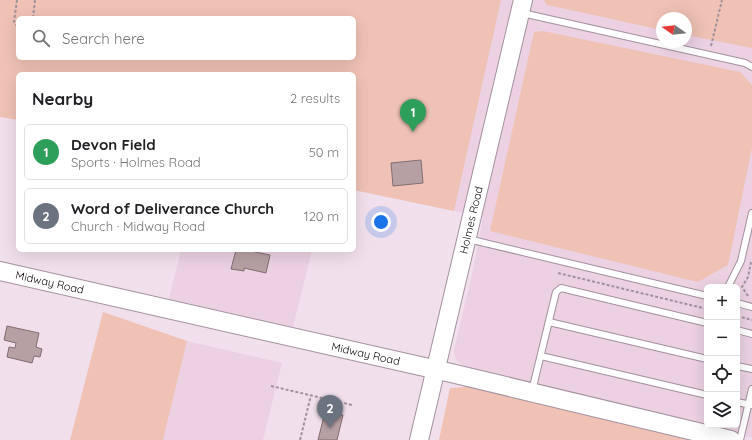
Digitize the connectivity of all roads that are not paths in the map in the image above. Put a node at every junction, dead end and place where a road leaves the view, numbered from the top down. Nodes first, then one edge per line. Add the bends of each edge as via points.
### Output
1 (521, 6) edge
2 (752, 67) edge
3 (752, 213) edge
4 (466, 239) junction
5 (0, 271) edge
6 (730, 284) edge
7 (704, 295) edge
8 (740, 304) edge
9 (752, 307) edge
10 (549, 322) junction
11 (704, 322) edge
12 (740, 331) edge
13 (752, 334) edge
14 (541, 356) junction
15 (704, 358) edge
16 (740, 367) edge
17 (752, 369) edge
18 (435, 370) junction
19 (752, 389) edge
20 (532, 393) junction
21 (704, 394) edge
22 (740, 403) edge
23 (750, 405) edge
24 (419, 440) edge
25 (731, 440) edge
26 (740, 440) edge

1 - 2 lane via 745,63
1 - 4 street, Holmes Road
3 - 6 lane via 741,261
4 - 7 lane
4 - 18 street, Holmes Road
5 - 18 street, Midway Road
8 - 9 lane
10 - 11 lane via 556,292 561,288
10 - 14 lane
10 - 15 lane
12 - 13 lane
14 - 20 lane
14 - 21 lane
16 - 17 lane
18 - 20 street, Midway Road
18 - 24 street, Holmes Road
19 - 23 lane
20 - 25 street, Midway Road
22 - 23 lane
23 - 26 lane

